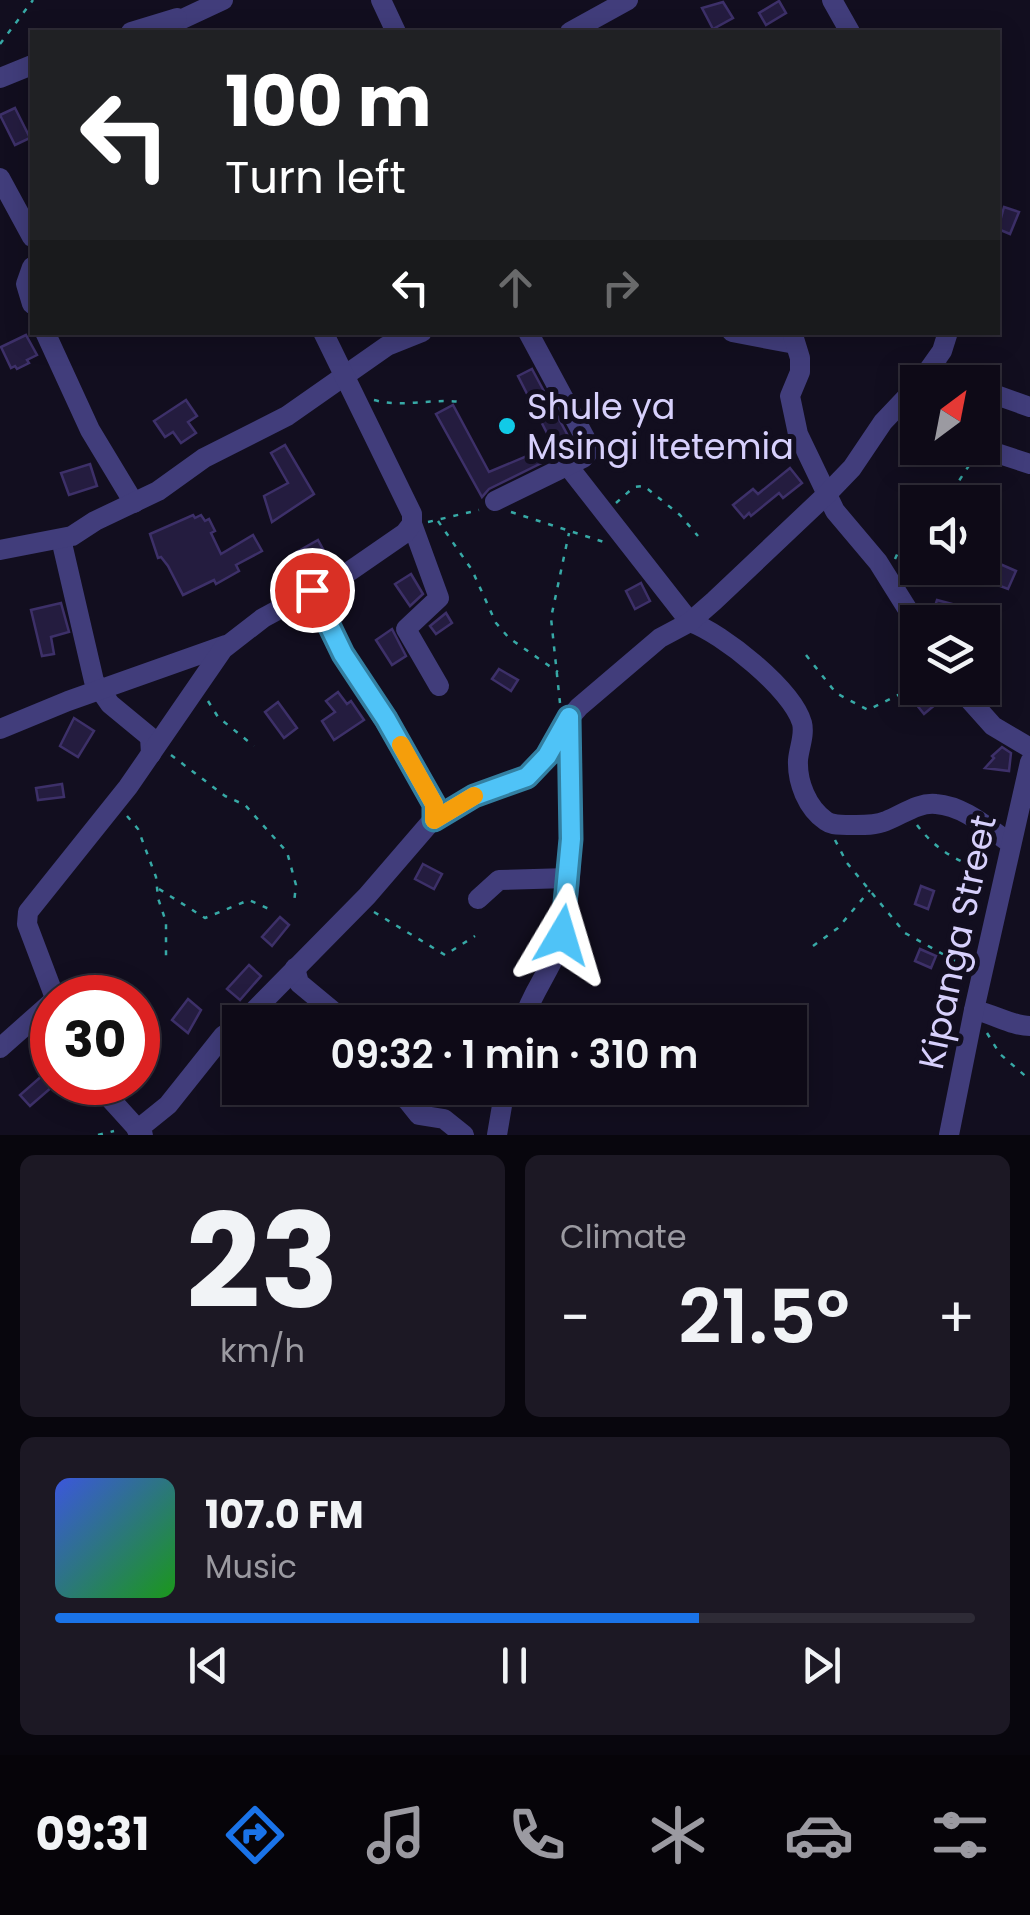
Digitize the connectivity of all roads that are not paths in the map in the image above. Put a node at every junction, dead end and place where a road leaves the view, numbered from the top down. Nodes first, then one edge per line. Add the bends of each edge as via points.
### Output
1 (223, 0) edge
2 (382, 0) edge
3 (628, 0) edge
4 (832, 0) edge
5 (590, 9) edge
6 (177, 18) edge
7 (138, 30) edge
8 (395, 30) edge
9 (572, 30) edge
10 (849, 30) edge
11 (30, 66) edge
12 (0, 78) edge
13 (0, 178) edge
14 (30, 233) edge
15 (30, 273) edge
16 (30, 297) edge
17 (46, 335) edge
18 (325, 335) edge
19 (414, 335) edge
20 (530, 335) edge
21 (762, 335) edge
22 (946, 335) edge
23 (793, 338) edge
24 (930, 365) edge
25 (349, 382) junction
26 (1000, 396) edge
27 (900, 403) edge
28 (1030, 407) edge
29 (1000, 453) edge
30 (1030, 464) edge
31 (568, 466) junction
32 (826, 495) junction
33 (134, 503) junction
34 (495, 507) road end
35 (413, 525) junction
36 (61, 539) junction
37 (0, 550) edge
38 (312, 590) junction
39 (905, 605) edge
40 (690, 622) junction
41 (228, 644) junction
42 (439, 686) dead end
43 (99, 690) junction
44 (974, 705) edge
45 (566, 720) junction
46 (0, 729) edge
47 (1030, 748) edge
48 (155, 750) junction
49 (1030, 762) edge
50 (1028, 784) edge
51 (434, 820) junction
52 (1010, 843) junction
53 (568, 878) junction
54 (478, 899) dead end
55 (294, 968) junction
56 (45, 975) edge
57 (258, 1005) edge
58 (326, 1005) edge
59 (529, 1005) edge
60 (979, 1011) junction
61 (30, 1021) edge
62 (1030, 1026) edge
63 (222, 1037) edge
64 (0, 1048) edge
65 (111, 1105) edge
66 (410, 1105) edge
67 (502, 1105) edge
68 (129, 1130) edge
69 (464, 1135) edge
70 (497, 1135) edge
71 (950, 1135) edge

1 - 6 street
2 - 8 street
3 - 5 street
4 - 10 street
5 - 9 street
6 - 7 street
11 - 12 street
13 - 14 street
15 - 16 street
17 - 33 street via 90,430
18 - 25 street
19 - 25 street via 360,362
20 - 31 street via 591,444 590,453
21 - 23 street
22 - 24 street
23 - 32 street via 801,364 790,400
25 - 33 street
25 - 35 street
26 - 28 street
27 - 32 street
29 - 30 street
31 - 34 street
31 - 40 street
32 - 39 street
32 - 40 street
33 - 36 street
35 - 38 street
35 - 42 street via 439,598 406,629
36 - 37 street
36 - 43 street
38 - 41 street
38 - 51 street via 434,804
40 - 45 street via 660,638
40 - 52 street via 744,657 793,705 803,726 800,780 826,821 878,824 928,804 951,806
41 - 43 street
41 - 48 street
43 - 46 street
43 - 48 street
44 - 47 street via 993,726
45 - 51 street via 527,777
45 - 53 street
48 - 56 street via 28,912
49 - 50 street, Kipanga Street
50 - 52 street, Kipanga Street
51 - 55 street
52 - 60 street, Kipanga Street
53 - 54 street via 499,880
53 - 59 street via 562,935
55 - 57 street
55 - 58 street via 299,983
60 - 62 street
60 - 71 street, Kipanga Street
61 - 64 street
63 - 68 street via 168,1105
65 - 68 street
66 - 69 street
67 - 70 street

